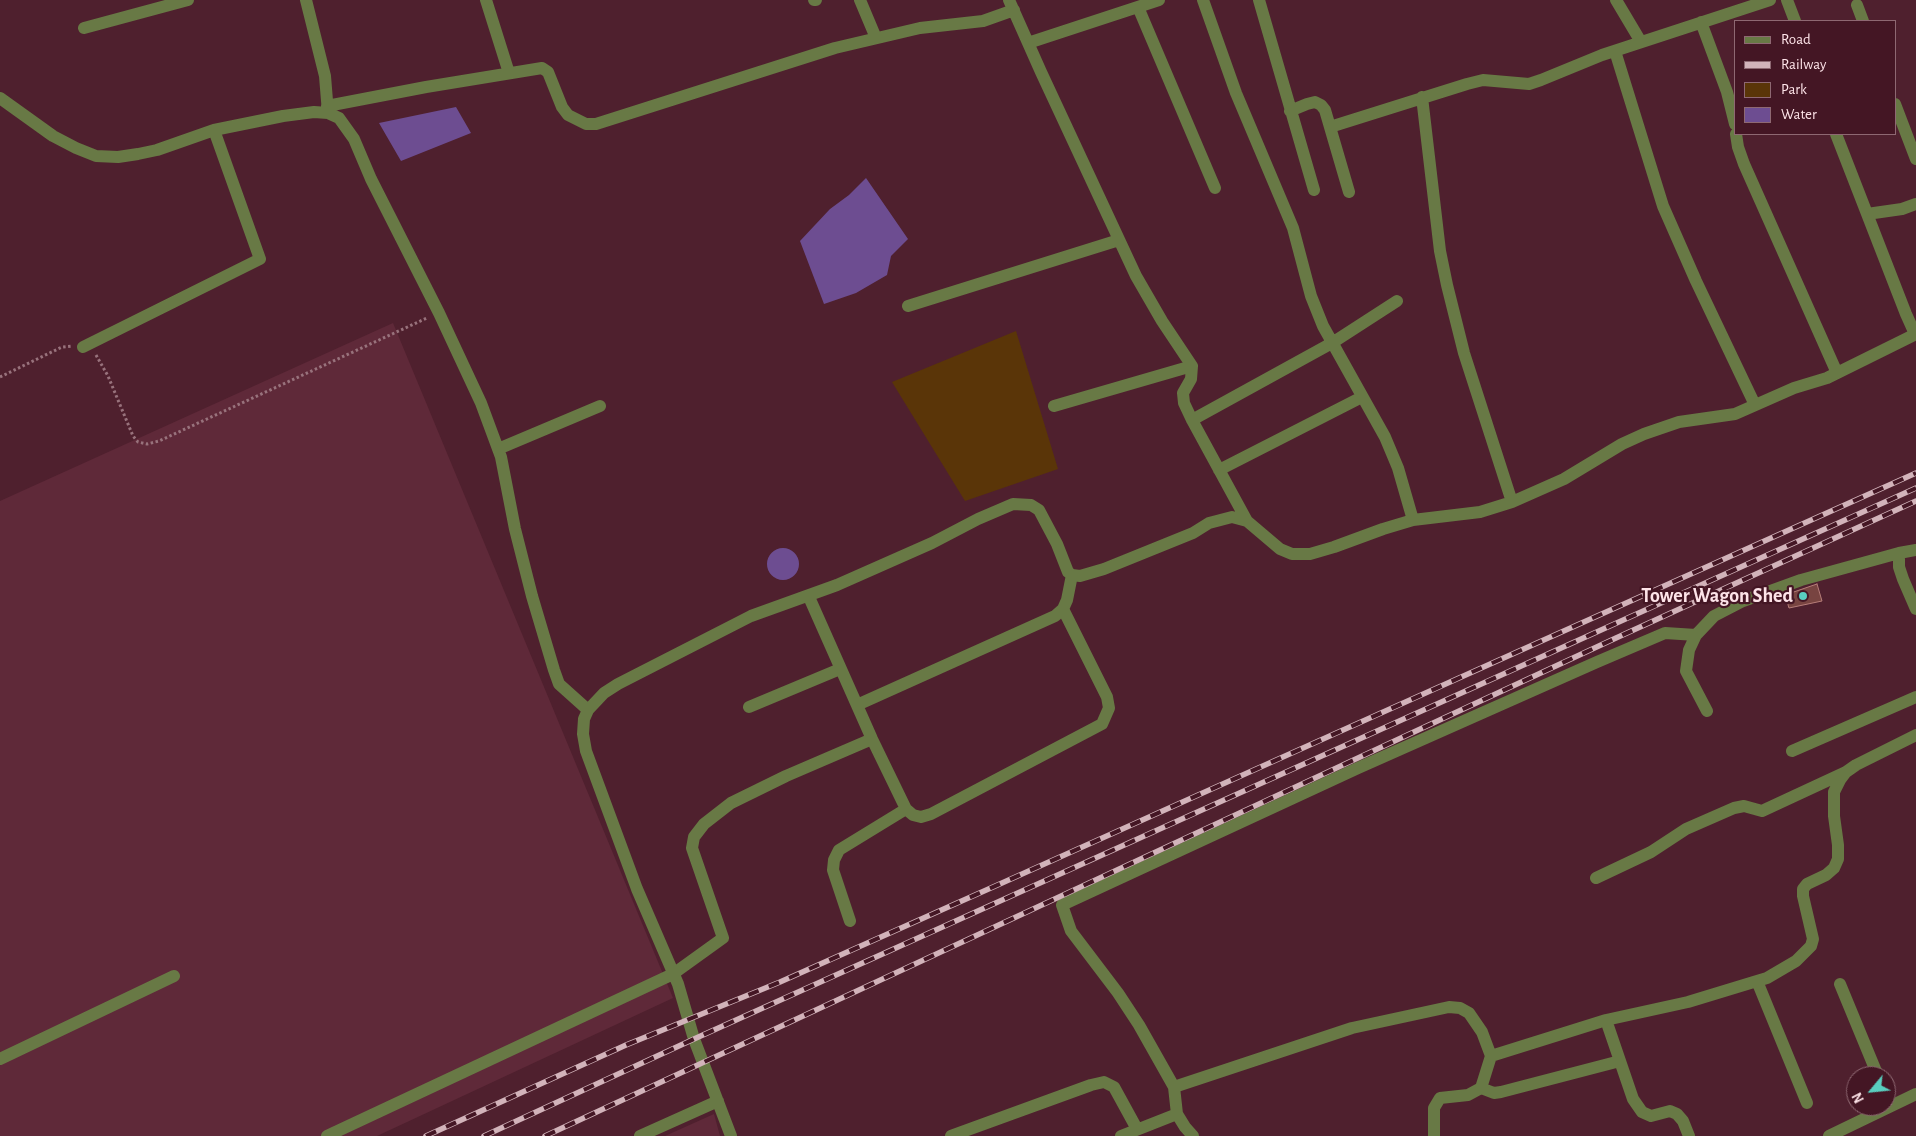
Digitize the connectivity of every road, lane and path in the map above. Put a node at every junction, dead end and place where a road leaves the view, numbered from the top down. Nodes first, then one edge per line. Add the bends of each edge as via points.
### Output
1 (188, 0) edge
2 (306, 0) edge
3 (486, 0) edge
4 (860, 0) edge
5 (1159, 0) edge
6 (1203, 0) edge
7 (1259, 0) edge
8 (1616, 0) edge
9 (1770, 0) edge
10 (1787, 0) edge
11 (1011, 5) edge
12 (1857, 5) dead end
13 (1138, 7) junction
14 (1795, 20) edge
15 (1863, 20) edge
16 (1701, 22) junction
17 (84, 28) dead end
18 (876, 38) junction
19 (1641, 42) junction
20 (1028, 43) junction
21 (1615, 51) junction
22 (508, 73) junction
23 (1422, 97) junction
24 (0, 98) edge
25 (1896, 107) edge
26 (328, 110) junction
27 (1290, 111) junction
28 (1734, 119) edge
29 (1330, 126) junction
30 (214, 130) junction
31 (1736, 135) edge
32 (1836, 135) edge
33 (1916, 159) edge
34 (1215, 188) dead end
35 (1314, 190) dead end
36 (1349, 192) dead end
37 (1916, 204) edge
38 (1867, 214) junction
39 (1119, 240) junction
40 (1397, 301) dead end
41 (908, 306) dead end
42 (439, 313) junction
43 (1916, 334) edge
44 (1332, 343) junction
45 (83, 348) junction
46 (1192, 366) junction
47 (1837, 373) junction
48 (0, 377) edge
49 (1362, 397) junction
50 (1755, 405) junction
51 (600, 406) dead end
52 (1054, 406) dead end
53 (1192, 420) junction
54 (498, 448) junction
55 (1219, 470) junction
56 (1512, 502) junction
57 (1413, 520) junction
58 (1247, 521) junction
59 (1916, 550) edge
60 (1899, 554) junction
61 (1072, 575) junction
62 (809, 597) junction
63 (1063, 609) junction
64 (1916, 609) edge
65 (1696, 635) junction
66 (840, 669) junction
67 (1916, 697) edge
68 (857, 705) junction
69 (749, 707) dead end
70 (588, 710) junction
71 (1707, 711) dead end
72 (1916, 736) edge
73 (872, 739) junction
74 (1792, 751) dead end
75 (1846, 772) junction
76 (906, 809) junction
77 (1596, 878) dead end
78 (850, 921) dead end
79 (673, 974) junction
80 (174, 976) dead end
81 (1757, 981) junction
82 (1840, 984) dead end
83 (1606, 1020) junction
84 (1491, 1056) junction
85 (0, 1060) edge
86 (1620, 1061) junction
87 (1874, 1066) edge
88 (1174, 1087) junction
89 (1481, 1088) junction
90 (1916, 1094) edge
91 (718, 1101) junction
92 (1807, 1103) dead end
93 (1896, 1104) edge
94 (1177, 1114) junction
95 (1870, 1116) edge
96 (1137, 1129) junction
97 (327, 1136) edge
98 (640, 1136) edge
99 (730, 1136) edge
100 (951, 1136) edge
101 (1121, 1136) edge
102 (1193, 1136) edge
103 (1434, 1136) edge
104 (1690, 1136) edge
105 (1829, 1136) edge

1 - 17 street
2 - 26 street via 325,76
3 - 22 street
4 - 18 street
5 - 13 street
6 - 44 street via 1236,93 1293,228 1311,296
7 - 27 street
8 - 19 street
9 - 16 street
10 - 14 street
11 - 18 street via 983,21 920,28
11 - 20 street
12 - 15 street
13 - 20 street
13 - 34 street
16 - 19 street
16 - 28 street via 1728,92
18 - 22 street via 596,124 586,124 568,116 546,70 535,68
19 - 21 street
20 - 39 street
21 - 23 street via 1529,84 1482,80
21 - 50 street via 1663,206
22 - 26 street via 426,87
23 - 29 street
23 - 56 street via 1440,252 1447,285 1464,353
24 - 30 street via 53,136 96,156 118,157 158,150
25 - 33 street
26 - 30 street
26 - 42 street via 339,118 354,138 371,179
27 - 29 street via 1315,102 1321,105
27 - 35 street
29 - 36 street
30 - 45 street via 260,260
31 - 47 street via 1744,164
32 - 38 street
37 - 38 street
38 - 43 street
39 - 41 street
39 - 46 street via 1140,284
40 - 44 street
42 - 45 path via 147,444 138,442 133,436 99,358
42 - 54 street
43 - 47 street
44 - 49 street
44 - 53 street
45 - 48 path via 62,347
46 - 52 street
46 - 53 street via 1191,379 1184,393 1184,403
47 - 50 street
49 - 55 street
49 - 57 street via 1391,452
50 - 56 street via 1735,414 1679,422 1644,434 1564,479
51 - 54 street
53 - 55 street
54 - 70 street via 515,529 554,670 559,684
55 - 58 street
56 - 57 street via 1480,512
57 - 58 street via 1310,554 1292,554 1280,549
58 - 61 street via 1232,517 1210,523 1104,569
59 - 60 street
60 - 64 street via 1903,579
60 - 65 street via 1801,580 1743,601 1714,616
61 - 62 street via 1039,510 1023,503 978,519 932,543
61 - 63 street
62 - 66 street
62 - 70 street via 752,616 670,657 604,692
63 - 68 street via 1046,621
63 - 76 street via 1107,697 1109,708 1102,724 931,814 921,817
65 - 71 street via 1689,650 1686,670
65 - 88 street via 1665,633 1597,662 1367,764 1062,906 1071,931 1118,993
66 - 68 street
66 - 69 street
67 - 74 street
68 - 73 street
70 - 79 street via 583,734 586,751 636,889
72 - 75 street
73 - 76 street
73 - 79 street via 786,776 739,800 704,824 694,837 692,848 723,938
75 - 77 street via 1762,811 1744,806 1734,808
75 - 81 street via 1834,792 1838,859 1826,875 1803,889 1812,934 1811,946 1796,961
76 - 78 street via 839,850 834,860 833,870
79 - 91 street
79 - 97 street
80 - 85 street
81 - 83 street via 1688,1002
81 - 92 street
82 - 87 street
83 - 84 street
83 - 86 street
84 - 88 street via 1482,1032 1469,1012 1449,1007 1352,1028
84 - 89 street
86 - 89 street via 1501,1092
86 - 104 street via 1633,1098 1642,1112 1651,1116 1670,1111 1677,1114
88 - 94 street
89 - 103 street via 1468,1095 1440,1098 1434,1108
90 - 93 street
91 - 98 street
91 - 99 street
94 - 96 street
94 - 102 street
95 - 105 street
96 - 100 street via 1114,1087 1104,1082
96 - 101 street

